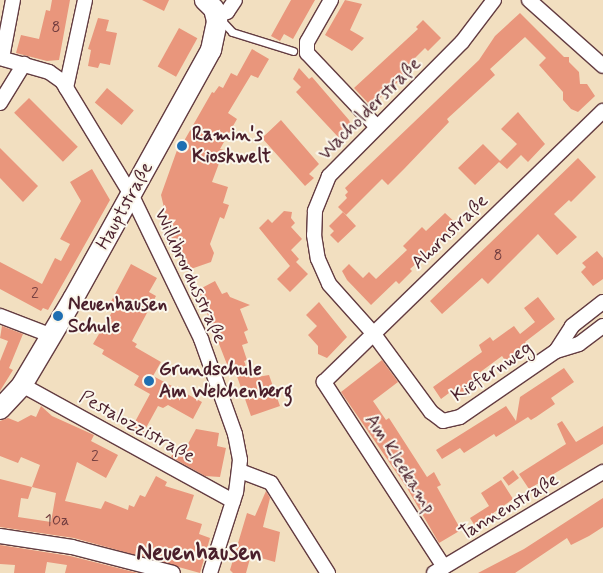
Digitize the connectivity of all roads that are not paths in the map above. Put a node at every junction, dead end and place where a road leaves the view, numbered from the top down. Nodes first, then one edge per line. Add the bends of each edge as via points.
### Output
1 (13, 0) edge
2 (85, 0) edge
3 (205, 0) edge
4 (235, 0) edge
5 (331, 0) edge
6 (494, 0) edge
7 (529, 0) edge
8 (217, 16) junction
9 (293, 51) dead end
10 (1, 58) edge
11 (24, 64) junction
12 (603, 66) edge
13 (66, 88) junction
14 (0, 103) edge
15 (603, 111) edge
16 (376, 126) junction
17 (132, 196) junction
18 (603, 302) edge
19 (0, 316) edge
20 (603, 326) edge
21 (373, 333) junction
22 (52, 336) junction
23 (556, 352) junction
24 (324, 382) joint
25 (22, 386) junction
26 (0, 409) edge
27 (240, 471) junction
28 (603, 472) edge
29 (233, 501) junction
30 (0, 536) edge
31 (439, 570) edge
32 (173, 573) edge
33 (210, 573) edge
34 (328, 573) edge

1 - 10 street
2 - 13 street
3 - 8 street
4 - 8 street via 227,12
5 - 16 street via 307,42 306,50 310,59
6 - 16 street, Wacholderstraße via 468,36
7 - 12 street
8 - 9 lane via 232,32
8 - 17 street, Hauptstraße via 217,33 211,50
10 - 11 street, Willibrordusstraße
11 - 13 street, Willibrordusstraße via 52,73
11 - 14 street
13 - 17 street, Willibrordusstraße
15 - 21 street, Ahornstraße
16 - 21 street, Wacholderstraße via 329,176 317,203 314,227 315,251 324,275
17 - 22 street, Hauptstraße
17 - 27 street, Willibrordusstraße via 201,340 237,439
18 - 23 street, Kiefernweg via 572,326
19 - 22 street
20 - 23 street, Kiefernweg via 579,344
21 - 23 street, Kiefernweg via 431,412 445,422 460,417
21 - 24 street, Ahornstraße
22 - 25 street, Hauptstraße
24 - 31 street, Am Kleekamp
25 - 26 street, Hauptstraße
25 - 29 street, Pestalozzistraße
27 - 29 street, Willibrordusstraße
27 - 34 street via 271,483
28 - 31 street, Tannenstraße
29 - 33 street, Willibrordusstraße
30 - 32 street via 72,547

